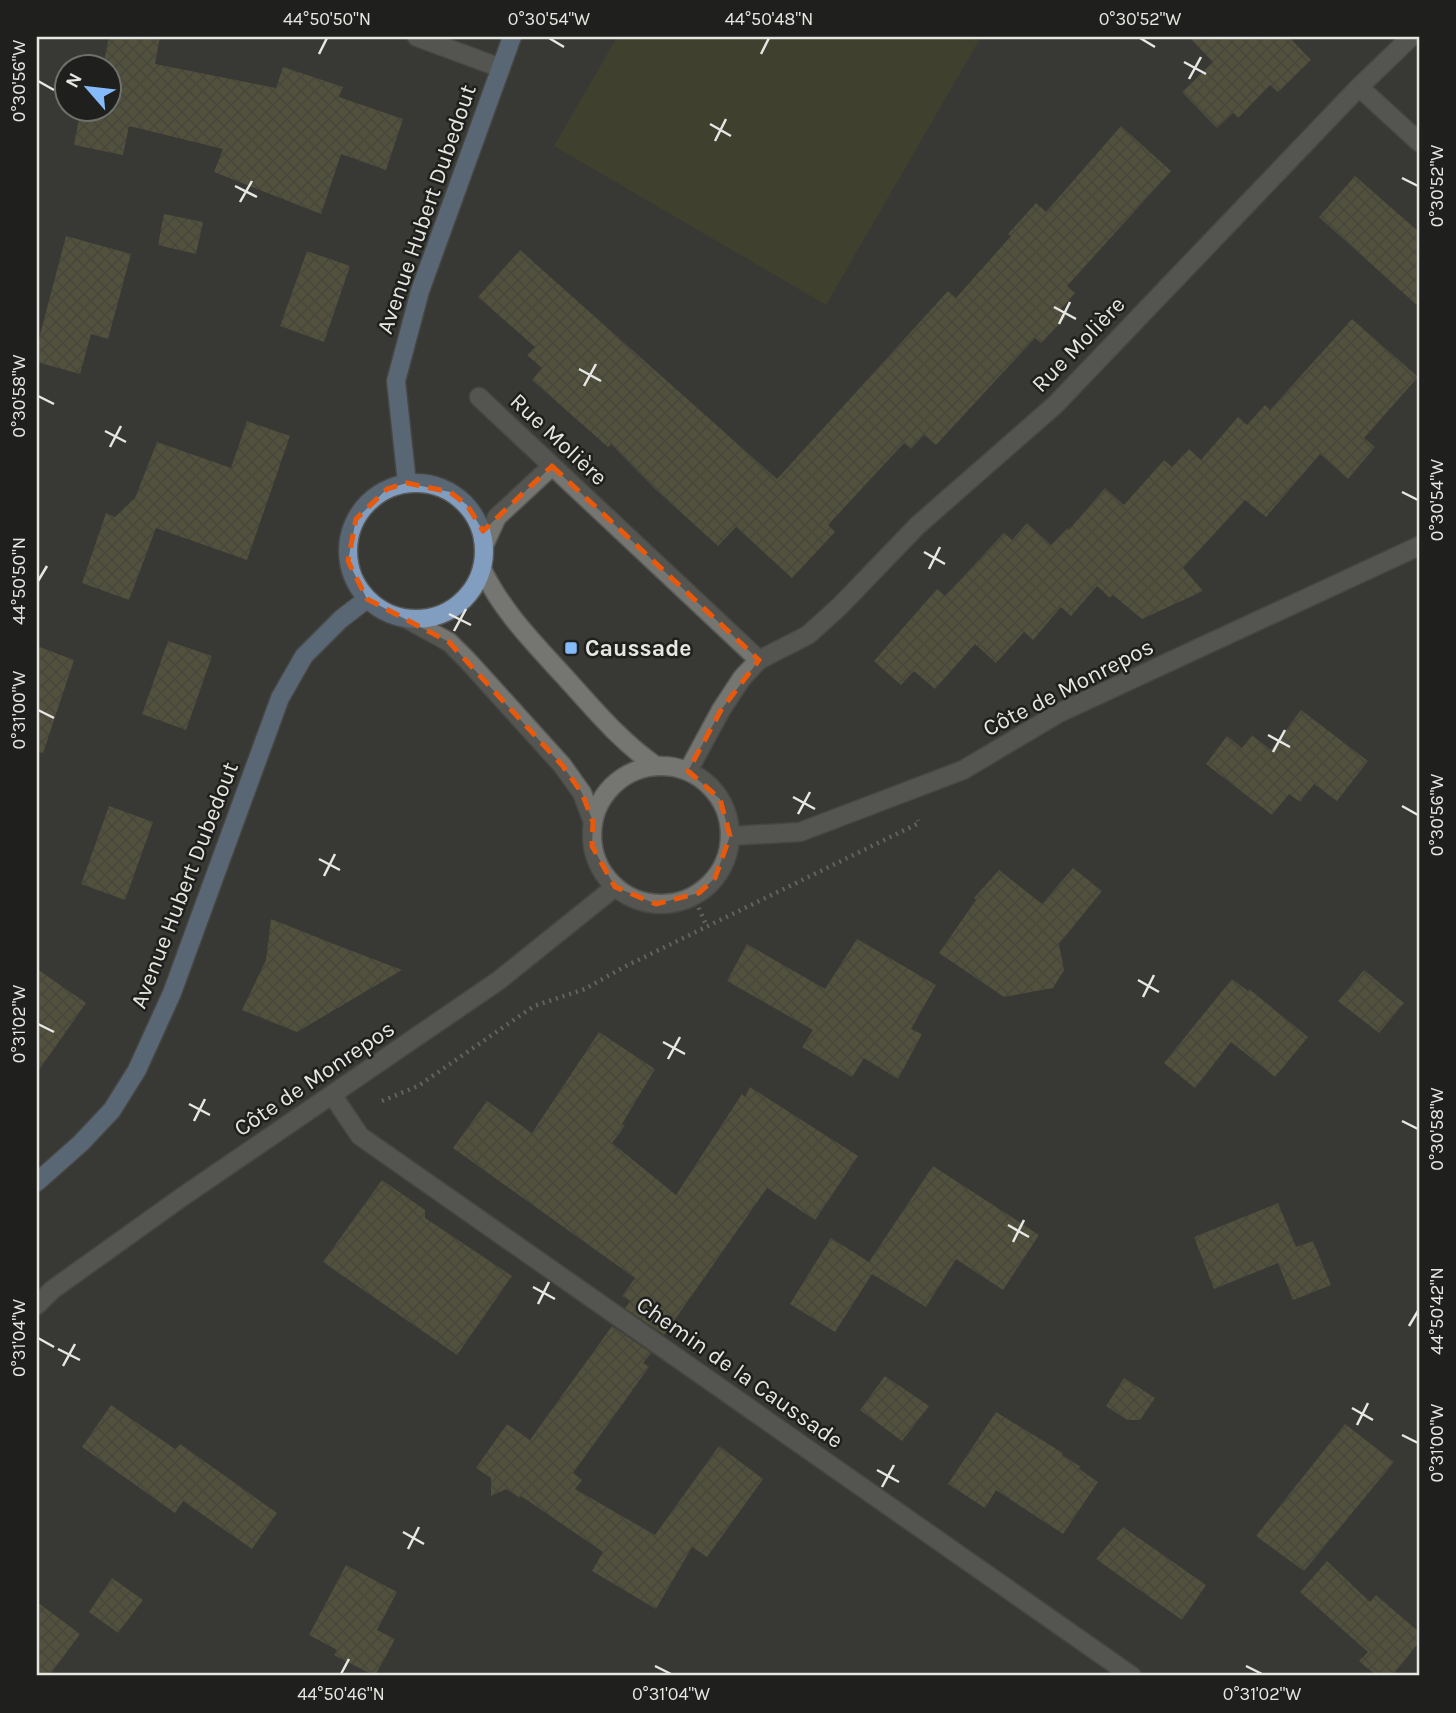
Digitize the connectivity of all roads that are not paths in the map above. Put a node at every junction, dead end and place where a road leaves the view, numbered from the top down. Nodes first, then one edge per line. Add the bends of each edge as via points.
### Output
1 (417, 37) edge
2 (512, 37) edge
3 (1410, 37) edge
4 (501, 68) junction
5 (1359, 87) junction
6 (1419, 142) edge
7 (479, 397) dead end
8 (552, 466) junction
9 (407, 483) junction
10 (484, 545) junction
11 (1419, 546) edge
12 (482, 569) junction
13 (367, 599) junction
14 (407, 619) junction
15 (759, 660) junction
16 (656, 766) junction
17 (688, 771) junction
18 (593, 822) junction
19 (730, 836) junction
20 (615, 887) junction
21 (333, 1096) junction
22 (37, 1182) edge
23 (37, 1305) edge
24 (1132, 1676) edge

1 - 4 street
2 - 4 main road, Avenue Hubert Dubedout
3 - 5 street, Rue Molière
4 - 9 main road, Avenue Hubert Dubedout via 420,291 396,381
5 - 6 street
5 - 15 street, Rue Molière via 1055,405 918,524 808,635
7 - 8 street, Rue Molière
8 - 10 street, Rue Molière via 497,517
8 - 15 street, Rue Molière
9 - 10 main road via 429,484 467,505 479,524
9 - 13 main road via 387,489 369,502 349,539 348,561
10 - 12 main road
11 - 19 street, Côte de Monrepos via 1059,713 963,770 800,832
12 - 14 main road via 462,602 446,613
12 - 16 street via 514,621 631,749
13 - 14 main road
13 - 22 main road, Avenue Hubert Dubedout via 304,656 280,698 172,993 137,1070 112,1110
14 - 18 street via 449,642 468,661 562,765 582,793
15 - 17 street, Rue Molière via 721,710
16 - 17 street
16 - 18 street via 634,771 615,783
17 - 19 street via 720,799
18 - 20 street via 592,846 600,868
19 - 20 street via 726,858 715,878 678,902 634,899
20 - 21 street, Côte de Monrepos via 498,981
21 - 23 street, Côte de Monrepos via 182,1197 51,1290
21 - 24 street, Chemin de la Caussade via 360,1136

